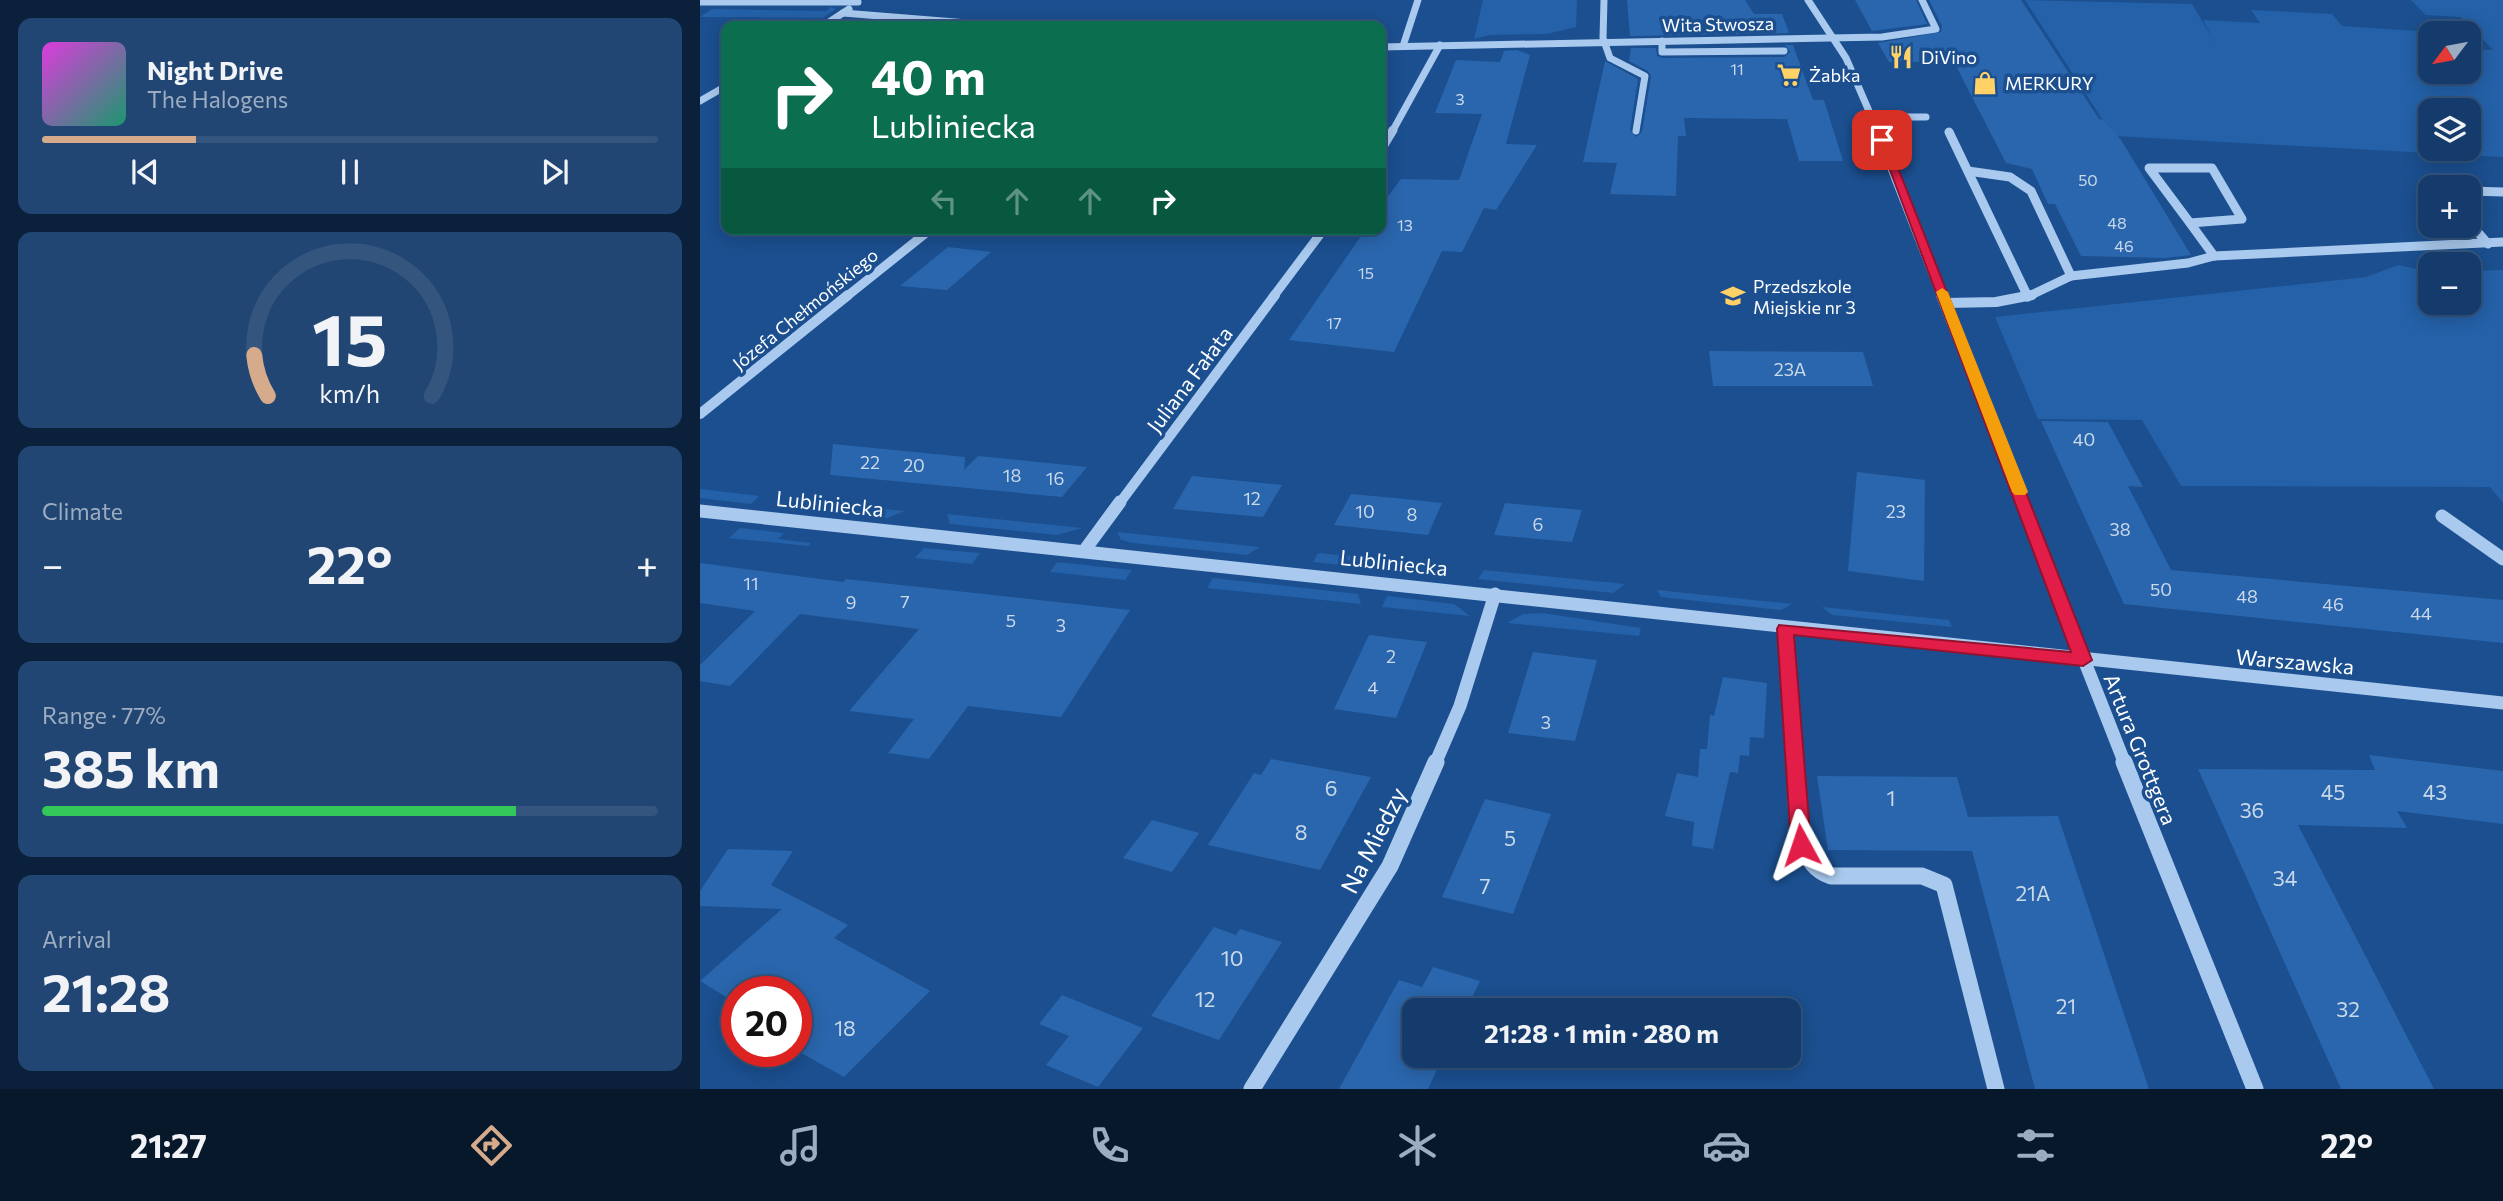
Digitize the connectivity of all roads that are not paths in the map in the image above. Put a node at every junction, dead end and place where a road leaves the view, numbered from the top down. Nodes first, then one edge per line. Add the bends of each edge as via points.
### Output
1 (1418, 0) edge
2 (1604, 0) edge
3 (1808, 0) edge
4 (1922, 0) edge
5 (860, 1) edge
6 (700, 2) edge
7 (843, 13) junction
8 (831, 21) edge
9 (943, 21) edge
10 (1833, 37) junction
11 (1662, 41) junction
12 (1604, 42) junction
13 (1440, 45) junction
14 (1403, 46) junction
15 (1386, 47) edge
16 (1783, 51) dead end
17 (721, 89) edge
18 (700, 101) edge
19 (1872, 117) junction
20 (1926, 117) dead end
21 (1636, 131) dead end
22 (1949, 132) dead end
23 (1386, 142) edge
24 (1968, 171) junction
25 (2481, 191) edge
26 (2503, 192) edge
27 (2189, 223) junction
28 (924, 235) edge
29 (1320, 235) edge
30 (2481, 236) edge
31 (2503, 242) edge
32 (2488, 244) junction
33 (2214, 256) junction
34 (2071, 276) junction
35 (2028, 297) junction
36 (1947, 303) junction
37 (700, 414) edge
38 (700, 510) edge
39 (2442, 516) dead end
40 (1084, 551) junction
41 (2503, 559) edge
42 (1495, 594) junction
43 (1785, 629) junction
44 (2083, 660) junction
45 (2503, 703) edge
46 (1252, 1089) edge
47 (1996, 1089) edge
48 (2255, 1089) edge

1 - 14 street
2 - 12 street
3 - 10 street, Artura Grottgera
4 - 10 street, Wita Stwosza via 1937,27 1932,31
5 - 6 street
5 - 7 street
7 - 8 street
7 - 9 street
10 - 11 street, Wita Stwosza
10 - 19 street, Artura Grottgera
11 - 12 street, Wita Stwosza
11 - 16 street via 1662,52
12 - 13 street, Wita Stwosza
12 - 21 street via 1613,61 1645,76
13 - 14 street, Wita Stwosza
13 - 23 street
14 - 15 street, Wita Stwosza
17 - 18 street
19 - 20 street
19 - 36 street, Artura Grottgera
22 - 24 street
24 - 34 street via 2004,173 2023,182
24 - 35 street
25 - 26 street
27 - 27 street via 2180,212 2149,168 2212,169 2242,219
27 - 33 street
28 - 37 street, Józefa Chełmońskiego
29 - 40 street, Juliana Fałata
30 - 32 street
31 - 32 street
32 - 33 street
33 - 34 street
34 - 35 street
35 - 36 street via 1995,303
36 - 44 street, Artura Grottgera
38 - 40 street, Lubliniecka
39 - 41 street
40 - 42 street, Lubliniecka
42 - 43 street, Lubliniecka
42 - 46 street, Na Miedzy via 1460,706 1390,866
43 - 44 street, Lubliniecka
43 - 47 street via 1801,845 1819,872 1830,876 1922,876 1944,885
44 - 45 street, Warszawska
44 - 48 street, Artura Grottgera

